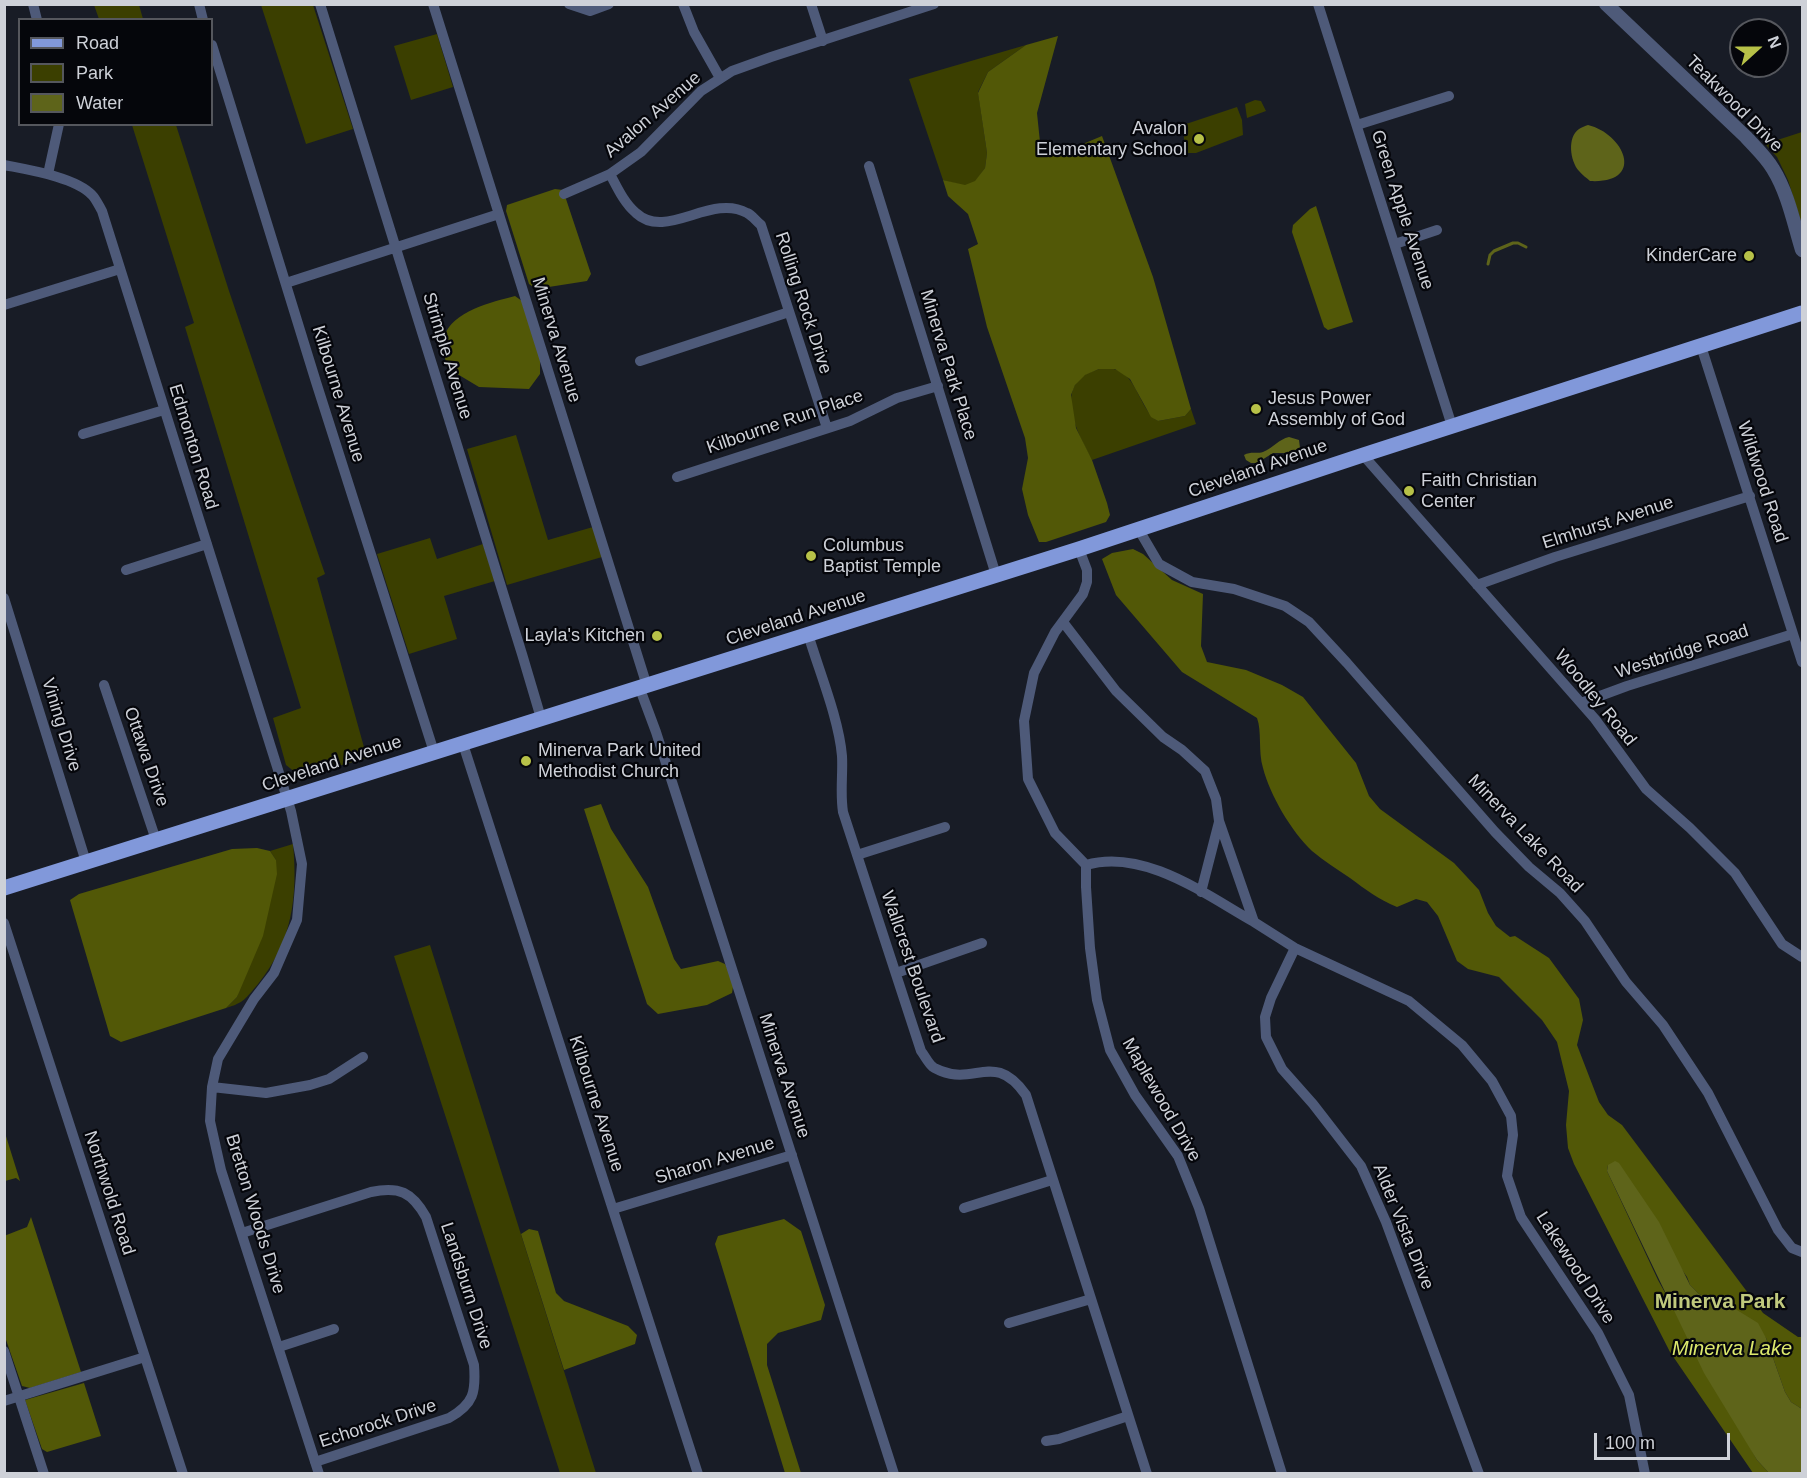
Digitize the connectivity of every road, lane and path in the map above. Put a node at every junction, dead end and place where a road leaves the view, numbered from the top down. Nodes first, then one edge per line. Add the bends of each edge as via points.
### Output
1 (320, 4) edge
2 (433, 4) edge
3 (609, 4) edge
4 (683, 4) edge
5 (811, 4) edge
6 (934, 4) edge
7 (1606, 4) edge
8 (571, 5) edge
9 (1321, 5) edge
10 (823, 41) junction
11 (213, 48) edge
12 (720, 78) junction
13 (1449, 96) dead end
14 (59, 126) edge
15 (1357, 126) junction
16 (4, 165) edge
17 (869, 166) dead end
18 (48, 174) junction
19 (610, 174) junction
20 (564, 194) dead end
21 (499, 214) junction
22 (1437, 230) dead end
23 (1395, 244) junction
24 (395, 248) junction
25 (1803, 250) edge
26 (120, 269) junction
27 (286, 283) junction
28 (4, 305) edge
29 (789, 312) junction
30 (1803, 313) edge
31 (1701, 346) junction
32 (639, 361) dead end
33 (938, 386) junction
34 (165, 410) junction
35 (1452, 426) junction
36 (827, 428) junction
37 (83, 434) dead end
38 (1363, 455) junction
39 (677, 477) dead end
40 (1750, 496) junction
41 (1139, 530) junction
42 (207, 544) junction
43 (1079, 549) junction
44 (126, 570) dead end
45 (996, 574) junction
46 (1477, 585) junction
47 (4, 598) edge
48 (1062, 622) junction
49 (808, 634) junction
50 (1794, 634) junction
51 (1803, 662) edge
52 (104, 685) dead end
53 (643, 687) junction
54 (1581, 703) junction
55 (541, 718) junction
56 (463, 744) junction
57 (434, 752) junction
58 (287, 800) junction
59 (1219, 821) junction
60 (945, 827) dead end
61 (156, 840) junction
62 (857, 855) junction
63 (86, 862) junction
64 (1086, 865) junction
65 (4, 888) edge
66 (1201, 892) junction
67 (1254, 922) junction
68 (4, 923) edge
69 (982, 943) dead end
70 (1295, 948) junction
71 (1803, 957) edge
72 (896, 973) junction
73 (363, 1057) dead end
74 (212, 1087) junction
75 (792, 1155) junction
76 (1052, 1180) junction
77 (963, 1208) dead end
78 (613, 1209) junction
79 (242, 1233) junction
80 (1803, 1252) edge
81 (1090, 1299) junction
82 (1009, 1323) dead end
83 (334, 1329) dead end
84 (279, 1347) junction
85 (4, 1351) edge
86 (145, 1357) junction
87 (474, 1392) joint
88 (19, 1396) junction
89 (4, 1401) edge
90 (1128, 1416) junction
91 (1046, 1442) dead end
92 (315, 1462) junction
93 (44, 1473) edge
94 (183, 1473) edge
95 (319, 1473) edge
96 (698, 1473) edge
97 (894, 1473) edge
98 (1147, 1473) edge
99 (1282, 1473) edge
100 (1479, 1473) edge
101 (1645, 1473) edge

1 - 24 street, Strimple Avenue
2 - 21 street, Minerva Avenue
3 - 8 street via 590,11
4 - 12 street
5 - 10 street
6 - 10 street, Avalon Avenue
7 - 25 street, Teakwood Drive via 1767,159 1784,191
9 - 15 street, Green Apple Avenue
10 - 12 street, Avalon Avenue
11 - 27 street, Kilbourne Avenue
12 - 19 street, Avalon Avenue via 700,91 641,152
13 - 15 street
14 - 18 street
15 - 23 street, Green Apple Avenue
16 - 18 street, Edmonton Road
17 - 33 street, Minerva Park Place
18 - 26 street, Edmonton Road via 82,187 93,196 102,211
19 - 20 street, Avalon Avenue
19 - 29 street, Rolling Rock Drive via 637,215 656,223 731,207 749,213 760,225
21 - 24 street
21 - 53 street, Minerva Avenue
22 - 23 street
23 - 35 street, Green Apple Avenue
24 - 27 street
24 - 55 street, Strimple Avenue
26 - 28 street
26 - 34 street, Edmonton Road
27 - 57 street, Kilbourne Avenue
29 - 32 street
29 - 36 street, Rolling Rock Drive
30 - 31 main road, Cleveland Avenue
31 - 35 main road, Cleveland Avenue
31 - 40 street, Wildwood Road
33 - 36 street, Kilbourne Run Place via 897,398
33 - 45 street, Minerva Park Place
34 - 37 street
34 - 42 street, Edmonton Road
35 - 38 main road, Cleveland Avenue
36 - 39 street, Kilbourne Run Place
38 - 41 main road, Cleveland Avenue
38 - 46 street, Woodley Road
40 - 46 street, Elmhurst Avenue
40 - 50 street, Wildwood Road
41 - 43 main road, Cleveland Avenue
41 - 80 street, Minerva Lake Road via 1160,564 1192,582 1234,589 1285,606 1309,622 1495,832 1560,893 1670,1035 1708,1093 1778,1230 1792,1248
42 - 44 street
42 - 58 street, Edmonton Road
43 - 45 main road, Cleveland Avenue
43 - 48 street via 1087,582
45 - 49 main road, Cleveland Avenue
46 - 54 street, Woodley Road
47 - 63 street, Vining Drive
48 - 59 street via 1116,691 1205,771
48 - 64 street via 1032,682 1024,721 1028,779 1055,833
49 - 53 main road, Cleveland Avenue
49 - 62 street, Wallcrest Boulevard via 839,735 841,802
50 - 51 street, Wildwood Road
50 - 54 street, Westbridge Road
52 - 61 street, Ottawa Drive
53 - 55 main road, Cleveland Avenue
53 - 75 street, Minerva Avenue
54 - 71 street, Woodley Road via 1646,789 1735,873 1782,944
55 - 56 main road, Cleveland Avenue
56 - 57 main road, Cleveland Avenue
56 - 78 street, Kilbourne Avenue
57 - 58 main road, Cleveland Avenue
58 - 61 main road, Cleveland Avenue
58 - 74 street, Bretton Woods Drive via 302,864 297,920 274,973 218,1059
59 - 66 street
59 - 67 street
60 - 62 street
61 - 63 main road, Cleveland Avenue
62 - 72 street, Wallcrest Boulevard
63 - 65 main road, Cleveland Avenue
64 - 66 street, Lakewood Drive via 1126,862 1163,871
64 - 99 street, Maplewood Drive via 1090,948 1097,1000 1110,1050 1135,1095 1178,1156 1199,1208
66 - 67 street, Lakewood Drive
67 - 70 street, Lakewood Drive
68 - 86 street, Northwold Road
69 - 72 street
70 - 100 street, Alder Vista Drive via 1271,998 1265,1017 1266,1037 1282,1069 1361,1166 1386,1222
70 - 101 street, Lakewood Drive via 1409,1001 1462,1045 1492,1081 1511,1116 1513,1135 1507,1176 1521,1217 1598,1333 1629,1395
72 - 76 street, Wallcrest Boulevard via 921,1051 933,1068 952,1075 987,1070 1003,1073 1017,1082 1026,1095
73 - 74 street via 329,1079 310,1085 266,1093
74 - 79 street, Bretton Woods Drive via 210,1121
75 - 78 street, Sharon Avenue
75 - 97 street, Minerva Avenue
76 - 77 street
76 - 81 street, Wallcrest Boulevard
78 - 96 street, Kilbourne Avenue
79 - 84 street, Bretton Woods Drive
79 - 87 street, Landsburn Drive via 371,1192 387,1189 411,1196 426,1217 474,1365
81 - 82 street
81 - 90 street, Wallcrest Boulevard
83 - 84 street
84 - 92 street, Bretton Woods Drive
85 - 88 street
86 - 88 street
86 - 94 street, Northwold Road
87 - 92 street, Echorock Drive via 461,1412 449,1418
88 - 89 street
88 - 93 street
90 - 91 street
90 - 98 street, Wallcrest Boulevard
92 - 95 street, Bretton Woods Drive

